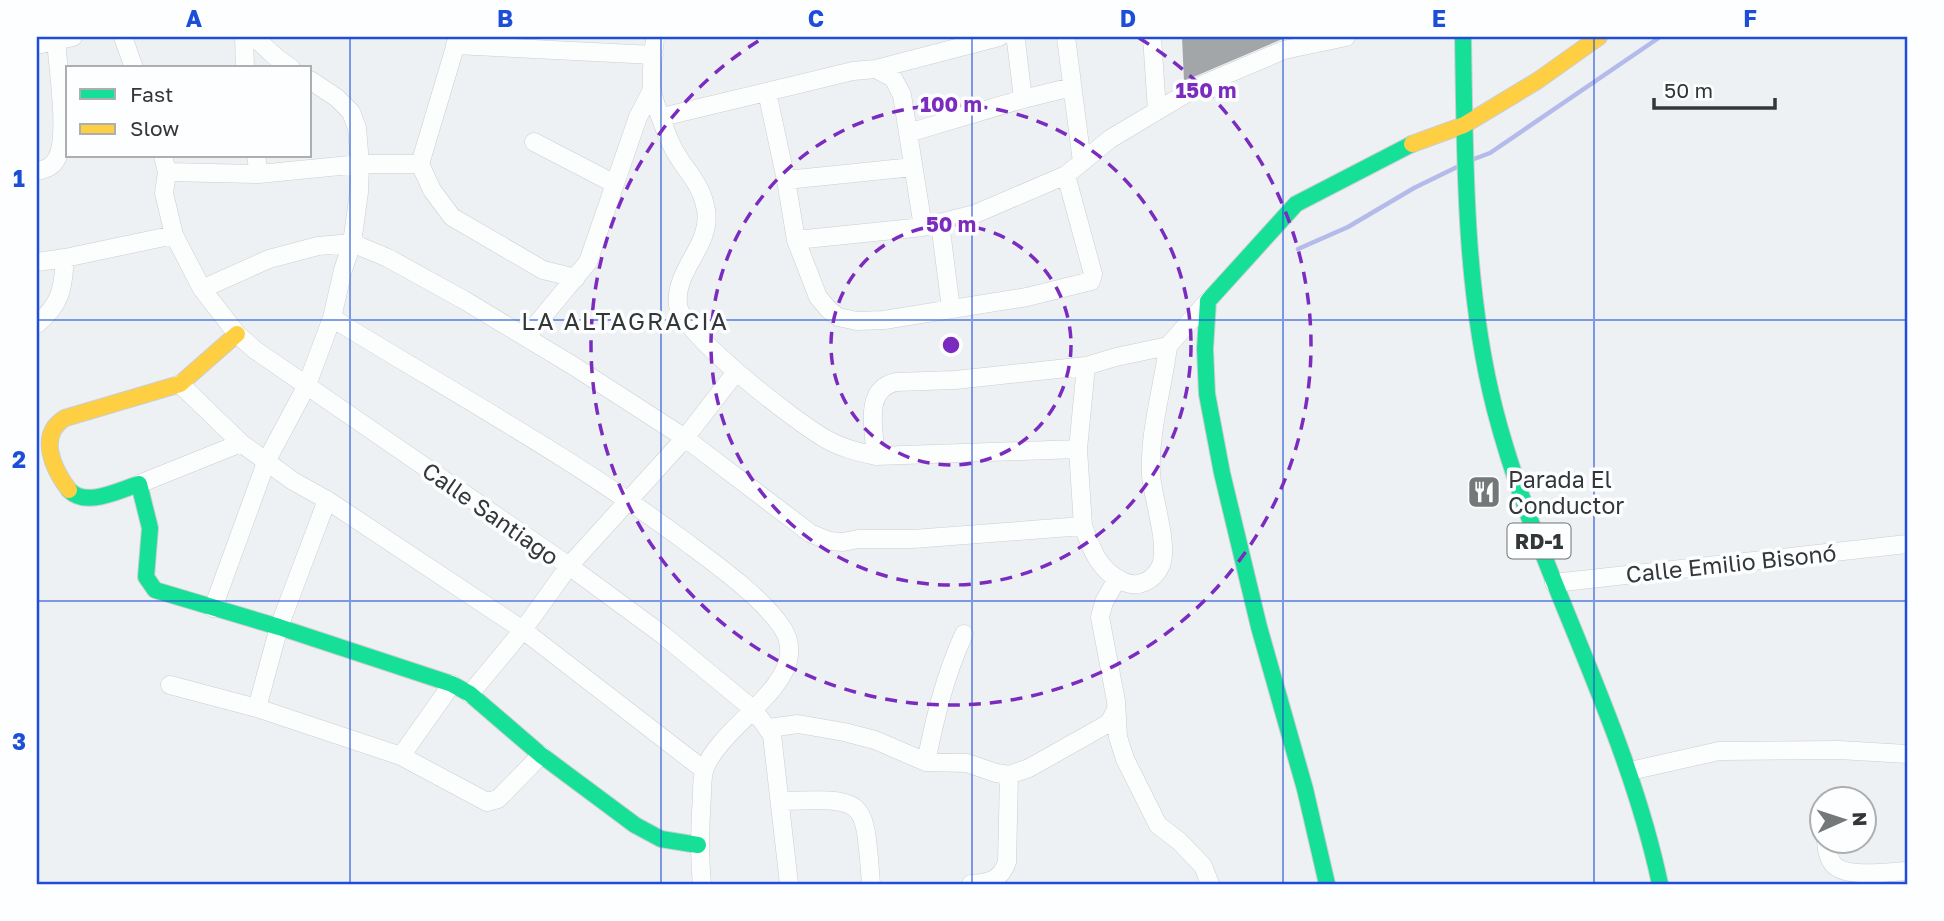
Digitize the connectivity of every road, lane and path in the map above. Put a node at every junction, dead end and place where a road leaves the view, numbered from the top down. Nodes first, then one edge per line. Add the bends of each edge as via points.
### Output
1 (123, 37) edge
2 (999, 37) edge
3 (1013, 37) edge
4 (1066, 37) edge
5 (1152, 37) edge
6 (1346, 37) edge
7 (1463, 37) edge
8 (1599, 37) edge
9 (64, 38) edge
10 (255, 38) edge
11 (456, 41) edge
12 (37, 44) edge
13 (654, 46) edge
14 (133, 66) edge
15 (246, 66) edge
16 (288, 66) edge
17 (876, 69) junction
18 (312, 81) edge
19 (1072, 87) junction
20 (652, 90) junction
21 (767, 92) junction
22 (1023, 99) junction
23 (1157, 111) junction
24 (662, 117) junction
25 (1464, 125) junction
26 (908, 133) junction
27 (534, 142) dead end
28 (1082, 162) junction
29 (165, 164) edge
30 (360, 164) junction
31 (420, 164) junction
32 (258, 165) edge
33 (913, 167) junction
34 (37, 171) edge
35 (1066, 175) junction
36 (786, 180) junction
37 (615, 184) junction
38 (940, 223) junction
39 (922, 227) junction
40 (174, 235) junction
41 (796, 240) junction
42 (352, 243) junction
43 (65, 258) junction
44 (37, 262) edge
45 (576, 278) junction
46 (202, 289) junction
47 (1208, 301) junction
48 (951, 309) junction
49 (332, 318) junction
50 (37, 324) edge
51 (237, 334) junction
52 (526, 337) junction
53 (1168, 346) junction
54 (1086, 366) junction
55 (736, 372) junction
56 (180, 384) junction
57 (307, 386) junction
58 (685, 438) junction
59 (241, 443) junction
60 (1078, 449) junction
61 (876, 456) junction
62 (267, 460) junction
63 (139, 484) junction
64 (629, 499) junction
65 (327, 500) junction
66 (1083, 526) junction
67 (1907, 544) edge
68 (569, 566) junction
69 (1117, 579) junction
70 (1554, 583) junction
71 (214, 608) junction
72 (279, 627) junction
73 (523, 630) junction
74 (964, 634) dead end
75 (452, 684) junction
76 (170, 685) dead end
77 (470, 694) junction
78 (257, 708) junction
79 (754, 710) junction
80 (1116, 710) junction
81 (769, 728) junction
82 (1907, 754) edge
83 (541, 755) junction
84 (401, 756) junction
85 (926, 762) junction
86 (704, 771) junction
87 (1630, 771) junction
88 (1009, 775) junction
89 (781, 801) junction
90 (698, 845) junction
91 (1829, 855) edge
92 (1907, 871) edge
93 (1850, 879) edge
94 (702, 884) edge
95 (789, 884) edge
96 (872, 884) edge
97 (971, 884) edge
98 (1210, 884) edge
99 (1326, 884) edge
100 (1660, 884) edge

1 - 14 street
2 - 17 street
3 - 22 street
4 - 19 street
5 - 23 street
6 - 23 street via 1284,50 1197,87
7 - 25 street
8 - 25 street
9 - 12 street
9 - 34 street via 63,141 58,159 48,169
10 - 15 street
10 - 16 street
11 - 13 street
11 - 31 street
13 - 20 street
17 - 21 street
17 - 26 street via 893,78 902,95
18 - 30 street via 351,112
19 - 22 street
19 - 28 street
20 - 24 street
20 - 37 street
21 - 24 street
21 - 36 street
22 - 26 street
23 - 28 street
24 - 55 street via 706,210 704,237 681,279 678,307 683,318
25 - 47 street via 1401,148 1296,204
25 - 70 street, RD-1 via 1471,264 1480,336 1509,460
26 - 33 street
27 - 37 street
28 - 35 street
29 - 32 street
29 - 40 street, Calle Santiago via 164,193
30 - 31 street
30 - 32 street
30 - 42 street
31 - 45 street via 452,217 544,270
33 - 36 street
33 - 39 street
35 - 38 street via 975,214
35 - 48 street via 1093,278 1027,297
36 - 41 street
37 - 45 street via 588,262
38 - 39 street
38 - 48 street
39 - 41 street
40 - 43 street
40 - 46 street, Calle Santiago
41 - 48 street via 818,297 838,317 884,320
42 - 46 street via 289,252
42 - 49 street
42 - 52 street via 388,258
43 - 44 street
43 - 50 street via 64,286 56,305
45 - 52 street
46 - 51 street, Calle Santiago
47 - 53 street
47 - 99 street via 1207,394 1222,473
49 - 57 street
49 - 64 street
51 - 56 street
51 - 57 street, Calle Santiago
52 - 58 street
53 - 54 street
53 - 69 street via 1151,477 1160,517 1162,563 1143,583 1130,585
54 - 60 street
54 - 61 street via 886,384 874,403
55 - 58 street
55 - 61 street via 825,439
56 - 59 street
56 - 63 street via 65,418 52,429 50,450 70,493 90,498
57 - 62 street
57 - 68 street, Calle Santiago
58 - 64 street
58 - 66 street via 810,533 829,541
59 - 62 street
59 - 63 street
60 - 61 street
60 - 66 street
62 - 65 street
62 - 71 street
63 - 71 street via 150,529 144,574 148,585
64 - 68 street
64 - 79 street via 708,559 780,625 788,639 788,664
65 - 72 street
65 - 73 street
66 - 69 street via 1101,565
67 - 70 street, Calle Emilio Bisonó
68 - 73 street
68 - 79 street, Calle Santiago
69 - 80 street via 1100,617
70 - 87 street, RD-1
71 - 72 street
72 - 75 street
72 - 78 street
73 - 77 street
73 - 86 street
74 - 85 street via 952,660
75 - 77 street
75 - 84 street
76 - 78 street
77 - 83 street
78 - 84 street
79 - 81 street, Calle Santiago
79 - 86 street via 717,748
80 - 88 street via 1109,723
80 - 98 street via 1118,737 1158,825 1203,866
81 - 85 street via 798,724 844,732
81 - 89 street, Calle Santiago
82 - 87 street via 1719,751
83 - 84 street via 498,799 487,802
83 - 90 street via 635,825 661,839
85 - 88 street via 967,764
86 - 90 street
87 - 100 street, RD-1
88 - 97 street via 1004,871 996,880
89 - 95 street, Calle Santiago
89 - 96 street via 832,799 857,808 866,828
90 - 94 street
91 - 93 street
92 - 93 street

